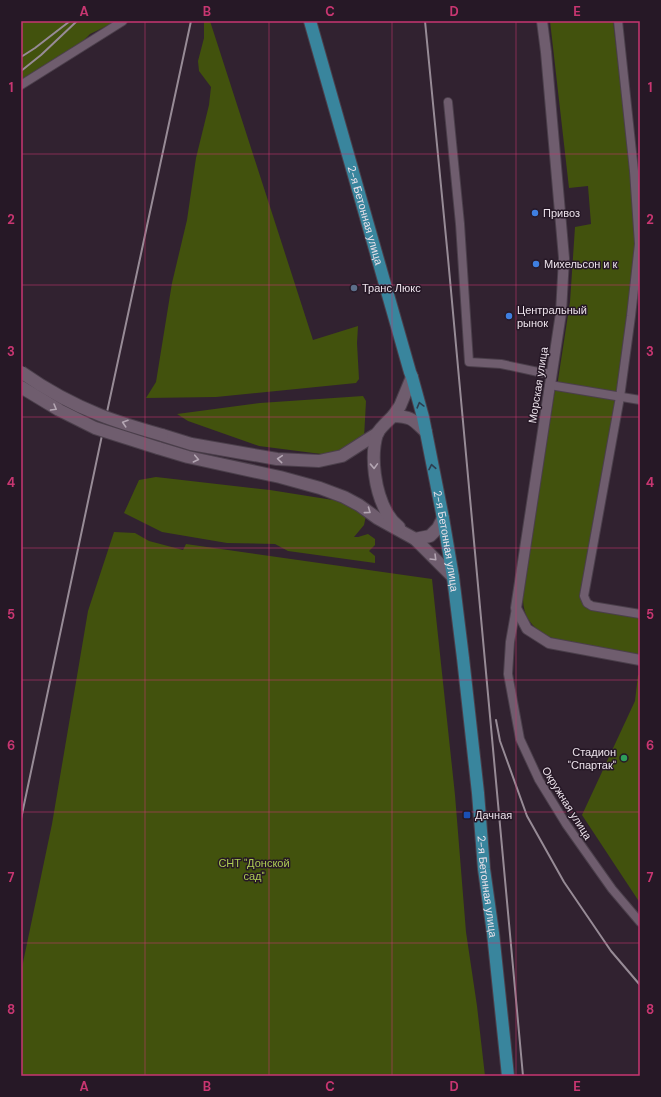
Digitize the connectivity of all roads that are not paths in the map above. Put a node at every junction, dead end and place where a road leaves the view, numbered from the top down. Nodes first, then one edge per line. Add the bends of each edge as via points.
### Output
1 (123, 21) edge
2 (310, 21) edge
3 (542, 21) edge
4 (618, 21) edge
5 (21, 85) edge
6 (448, 102) dead end
7 (637, 171) edge
8 (21, 372) edge
9 (552, 373) junction
10 (412, 377) junction
11 (550, 385) junction
12 (21, 388) edge
13 (620, 397) junction
14 (640, 400) edge
15 (393, 416) junction
16 (426, 432) junction
17 (378, 433) junction
18 (443, 518) junction
19 (403, 532) junction
20 (415, 539) junction
21 (453, 577) junction
22 (516, 608) junction
23 (640, 614) edge
24 (640, 660) edge
25 (640, 922) edge
26 (508, 1076) edge

1 - 5 street
2 - 10 main road, 2-я Бетонная улица
3 - 9 street, Морская улица via 564,258 561,313
4 - 7 street
6 - 9 street via 460,224 469,362 501,364
7 - 13 street via 639,244
17 -> 8 main road, bridge via 342,456 318,461 277,459 191,444 100,416 65,399
9 - 11 street, Морская улица
10 - 15 main road
16 -> 10 main road, 2-я Бетонная улица
11 - 13 street
11 - 22 street, Морская улица
12 -> 19 main road, bridge via 95,428 188,457 280,477 344,497
13 - 14 street
13 - 23 street via 584,596 587,603 592,606
15 - 16 main road via 412,418
15 - 17 main road
18 -> 16 main road, 2-я Бетонная улица
17 -> 19 main road via 374,456 377,486 387,513
18 - 20 main road via 430,536
18 - 21 main road, 2-я Бетонная улица
19 - 20 main road
20 -> 21 main road
21 - 26 main road, 2-я Бетонная улица
22 - 24 street via 527,629 549,643
22 - 25 street, Окружная улица via 508,674 520,740 539,780 566,824 612,889

